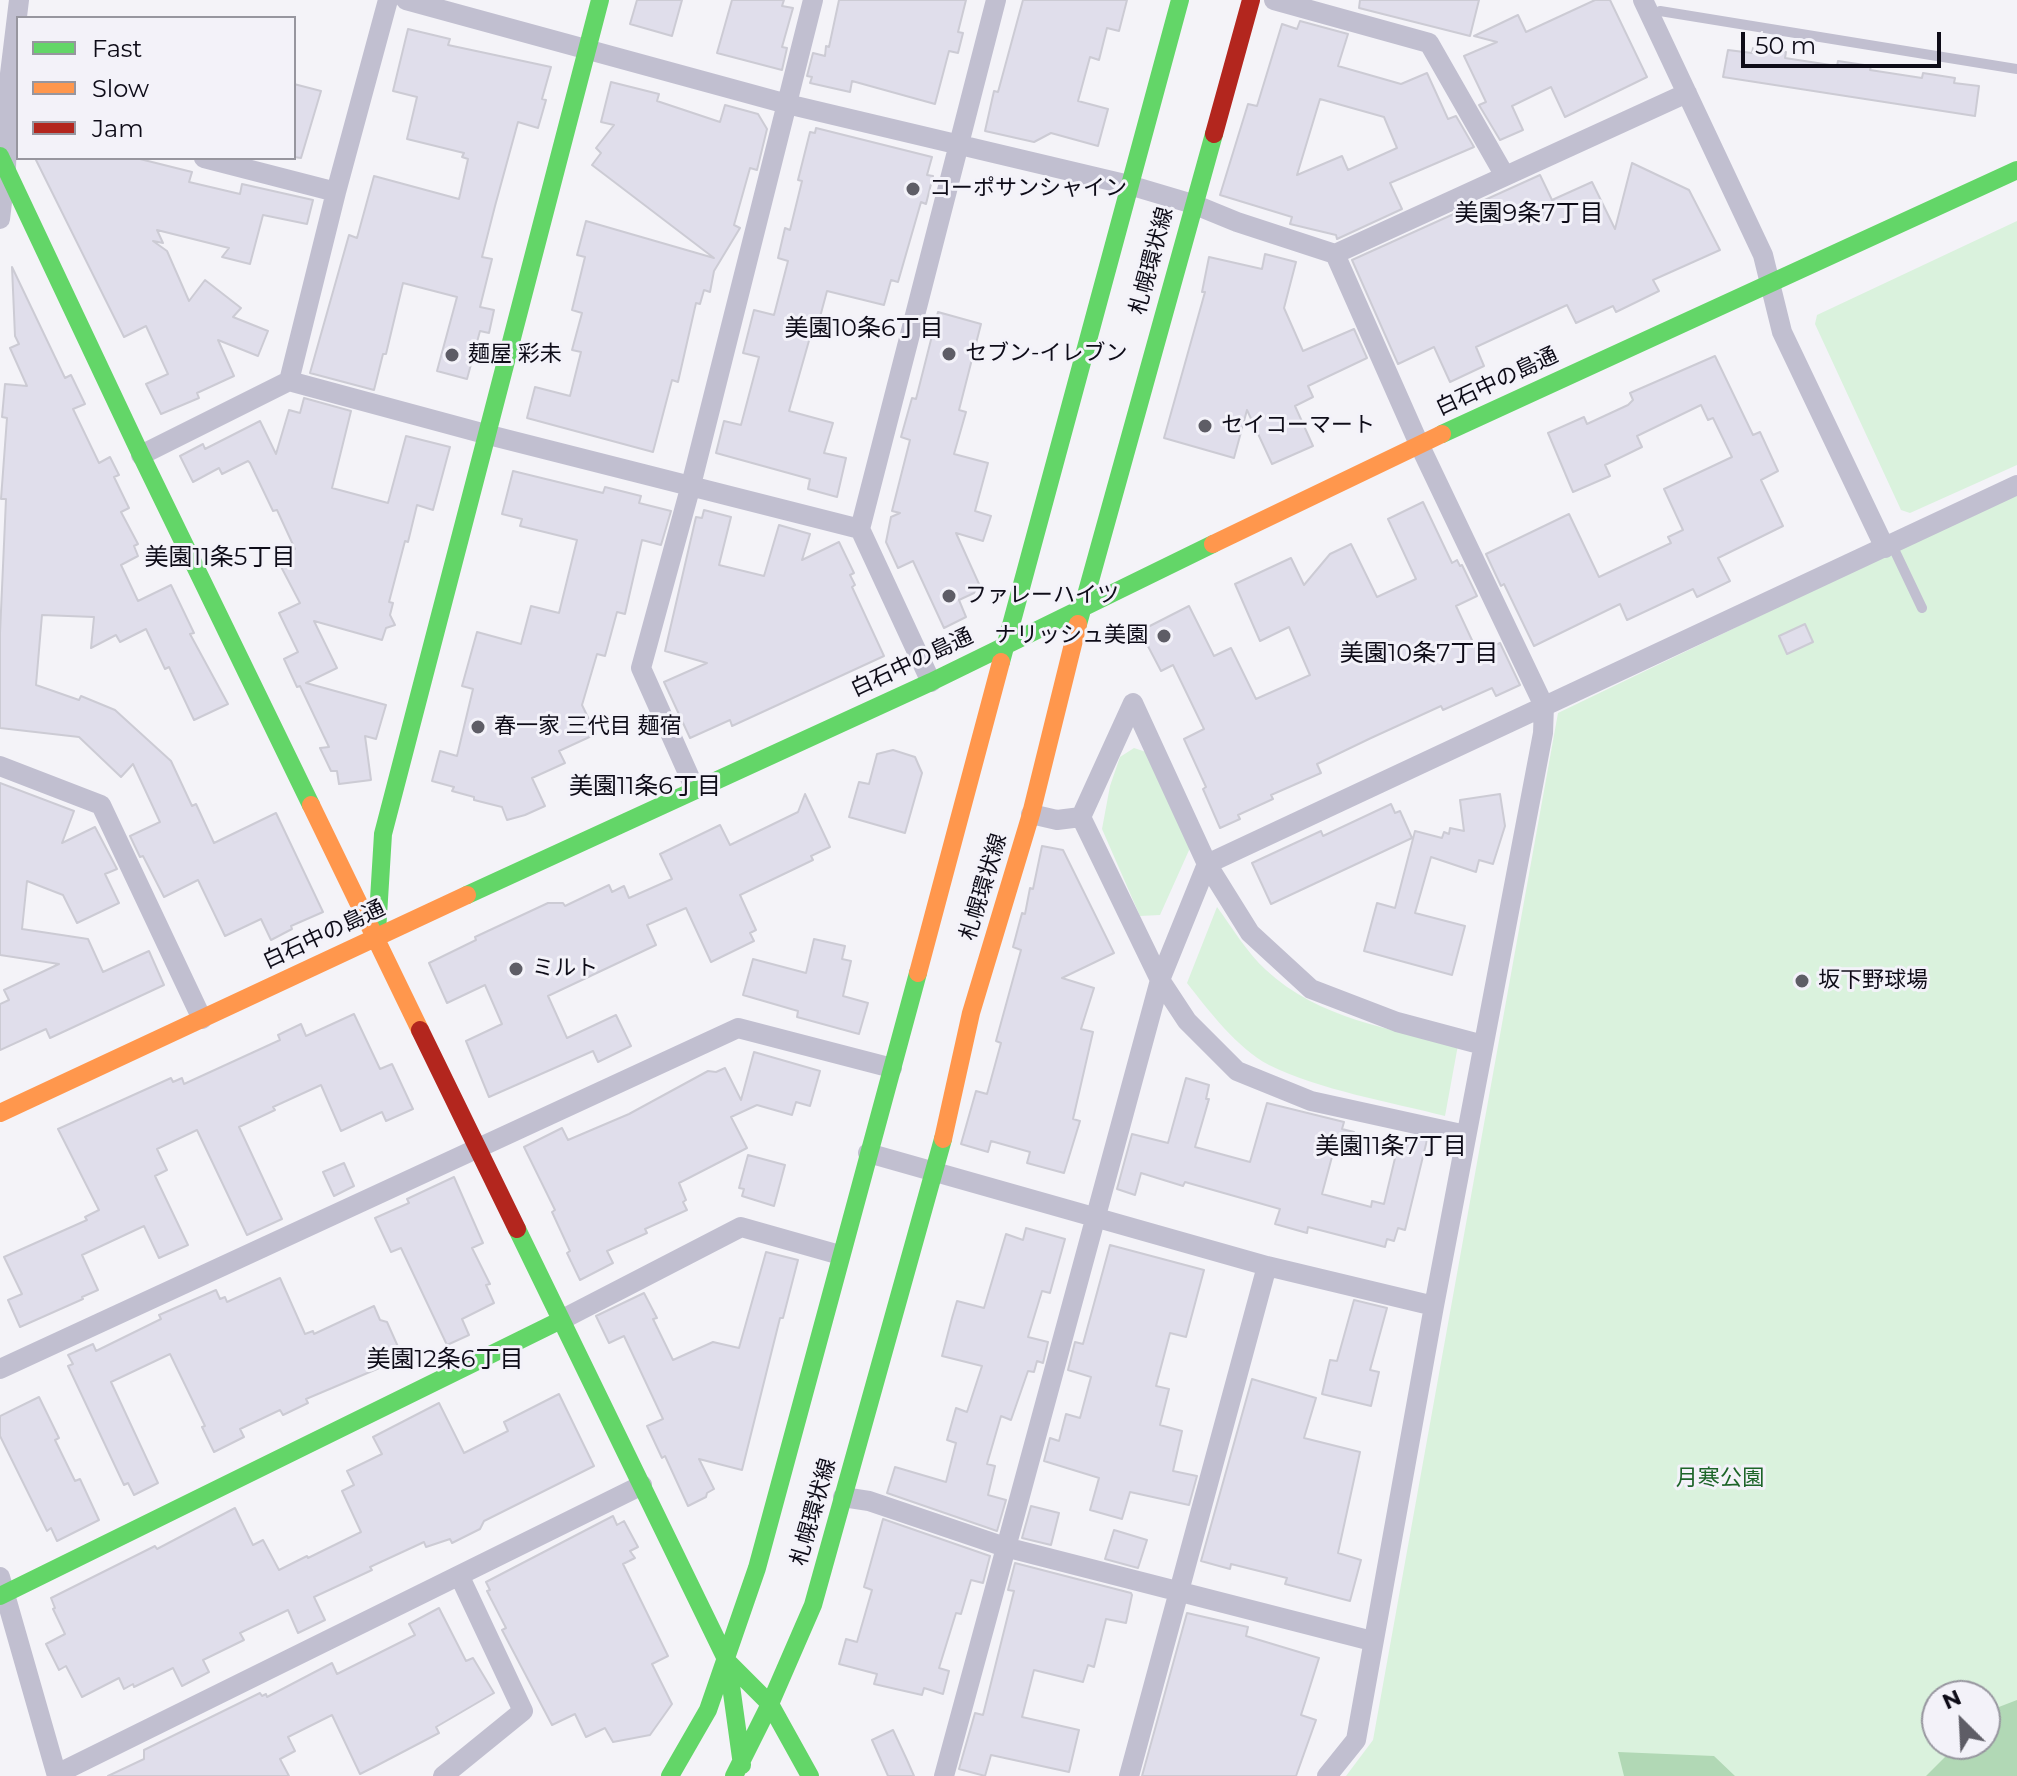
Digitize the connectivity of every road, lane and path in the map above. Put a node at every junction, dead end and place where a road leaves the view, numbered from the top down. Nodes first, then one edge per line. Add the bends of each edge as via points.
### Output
1 (388, 0) edge
2 (406, 0) edge
3 (600, 0) edge
4 (813, 0) edge
5 (996, 0) edge
6 (1180, 0) edge
7 (1251, 0) edge
8 (1274, 0) edge
9 (1656, 9) edge
10 (588, 50) junction
11 (16, 54) edge
12 (2017, 69) edge
13 (1687, 93) junction
14 (787, 104) junction
15 (13, 108) edge
16 (959, 146) junction
17 (212, 160) edge
18 (3, 162) edge
19 (2017, 170) edge
20 (1505, 176) junction
21 (1129, 185) junction
22 (336, 192) junction
23 (1193, 204) junction
24 (0, 219) edge
25 (1335, 254) junction
26 (1769, 285) junction
27 (289, 381) junction
28 (489, 435) junction
29 (1419, 444) junction
30 (141, 455) junction
31 (691, 485) junction
32 (2017, 485) edge
33 (860, 529) junction
34 (1888, 546) junction
35 (1922, 608) dead end
36 (1081, 610) junction
37 (1005, 645) junction
38 (931, 682) junction
39 (1544, 706) junction
40 (0, 766) edge
41 (695, 789) junction
42 (1031, 814) junction
43 (1081, 817) junction
44 (1207, 864) junction
45 (377, 937) junction
46 (1160, 980) junction
47 (202, 1019) junction
48 (1483, 1045) junction
49 (892, 1068) junction
50 (0, 1113) edge
51 (1466, 1135) junction
52 (478, 1149) junction
53 (868, 1153) junction
54 (935, 1173) junction
55 (1094, 1219) junction
56 (840, 1255) junction
57 (1267, 1266) junction
58 (1434, 1306) junction
59 (561, 1320) junction
60 (0, 1369) edge
61 (642, 1485) junction
62 (843, 1497) junction
63 (1005, 1547) junction
64 (460, 1577) junction
65 (2, 1589) edge
66 (1178, 1593) junction
67 (1372, 1641) junction
68 (727, 1661) junction
69 (770, 1704) junction
70 (741, 1772) edge
71 (57, 1775) edge
72 (443, 1776) edge
73 (670, 1776) edge
74 (810, 1776) edge
75 (944, 1776) edge
76 (1129, 1776) edge
77 (1327, 1776) edge

1 - 22 street
2 - 10 street
3 - 10 street
4 - 14 street
5 - 16 street
6 - 21 street, 札幌環状線
7 - 23 street, 札幌環状線
8 - 20 street via 1429,43
9 - 12 lane
9 - 13 street
10 - 14 street
10 - 28 street
11 - 15 street
13 - 20 street
13 - 26 street via 1763,255
14 - 16 street
14 - 31 street
15 - 18 street
16 - 21 street
16 - 33 street
17 - 22 street
18 - 24 street
18 - 30 street
19 - 26 street, 白石中の島通
20 - 25 street
21 - 23 street
21 - 37 street, 札幌環状線
22 - 27 street
23 - 25 street
23 - 36 street, 札幌環状線
25 - 29 street
26 - 29 street, 白石中の島通
26 - 34 street via 1782,332
27 - 28 street
27 - 30 street
28 - 31 street
28 - 45 street via 383,834
29 - 36 street, 白石中の島通
29 - 39 street
30 - 45 street
31 - 33 street
31 - 41 street via 641,668
32 - 34 street
33 - 38 street
34 - 35 lane
34 - 39 street
36 - 37 street, 白石中の島通
36 - 42 street, 札幌環状線
37 - 38 street, 白石中の島通
37 - 49 street, 札幌環状線
38 - 41 street, 白石中の島通
39 - 44 street
39 - 48 street
40 - 47 street via 101,805
41 - 45 street, 白石中の島通
42 - 43 street via 1057,820
42 - 54 street, 札幌環状線 via 971,1013
43 - 44 street via 1133,703
43 - 46 street
44 - 46 street
44 - 48 street via 1250,933 1311,989 1397,1022
45 - 47 street, 白石中の島通
45 - 52 street
46 - 51 street via 1187,1021 1237,1071 1311,1101
46 - 55 street
47 - 50 street, 白石中の島通
48 - 51 street
49 - 52 street via 738,1028
49 - 53 street, 札幌環状線
51 - 58 street
52 - 59 street
52 - 60 street
53 - 54 street
53 - 56 street, 札幌環状線
54 - 55 street
54 - 62 street, 札幌環状線
55 - 57 street
55 - 63 street
56 - 59 street via 741,1227
56 - 68 street, 札幌環状線
57 - 58 street
57 - 66 street
58 - 67 street
59 - 61 street
59 - 65 street
61 - 64 street
61 - 68 street
62 - 63 street
62 - 69 street, 札幌環状線 via 813,1605
63 - 66 street
63 - 75 street
64 - 71 street
64 - 72 street via 523,1711
65 - 71 street
66 - 67 street
66 - 76 street
67 - 77 street via 1356,1740
68 - 69 street
68 - 70 street
68 - 73 street, 札幌環状線 via 708,1710
69 - 70 street, 札幌環状線
69 - 74 street

